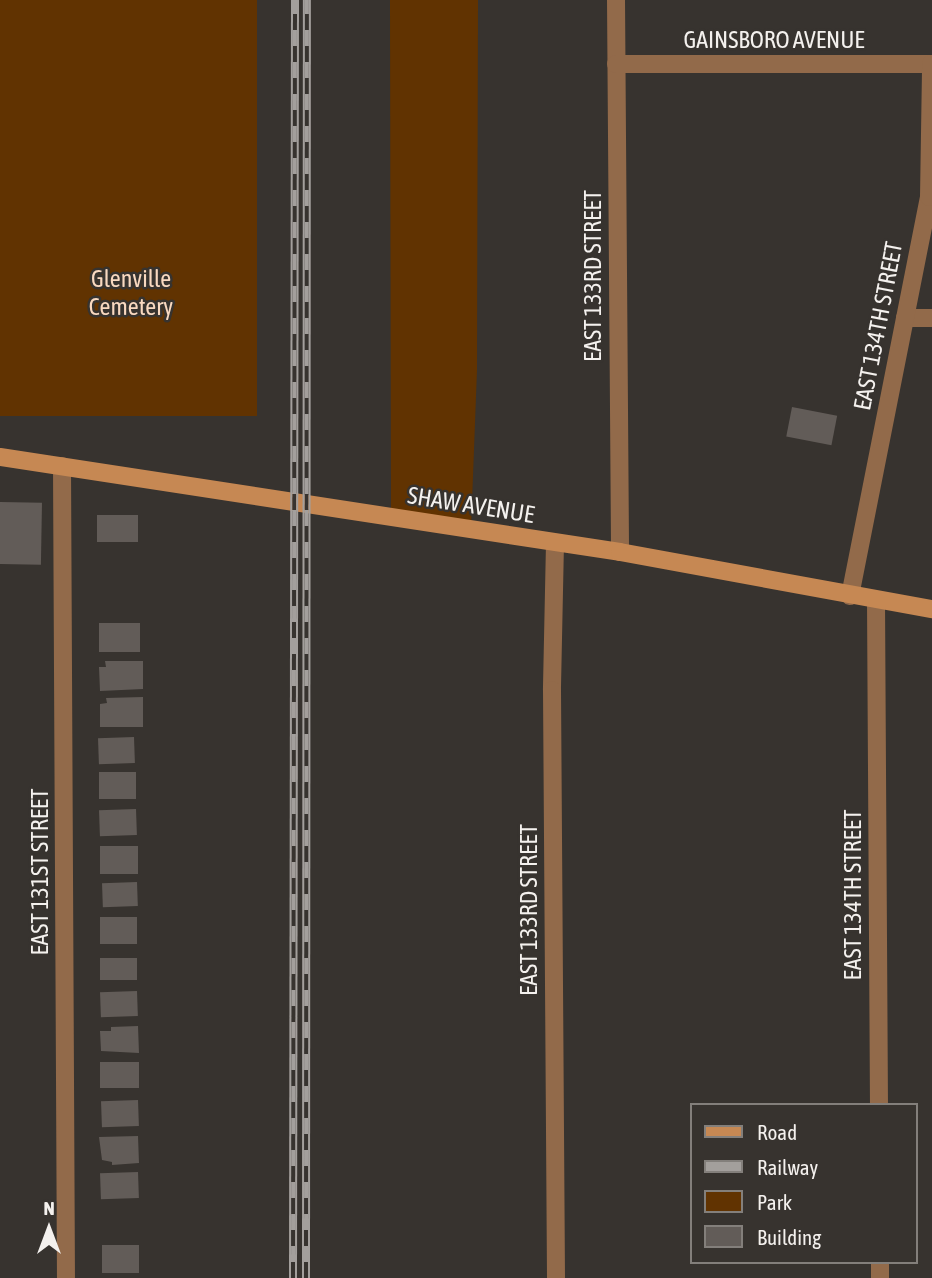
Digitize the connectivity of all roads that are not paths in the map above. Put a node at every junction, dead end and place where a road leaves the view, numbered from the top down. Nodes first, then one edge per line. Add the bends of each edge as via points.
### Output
1 (616, 0) edge
2 (616, 64) junction
3 (931, 64) edge
4 (905, 318) junction
5 (932, 318) edge
6 (0, 457) edge
7 (62, 466) junction
8 (555, 543) junction
9 (620, 552) junction
10 (850, 596) junction
11 (876, 601) junction
12 (932, 609) edge
13 (879, 1103) edge
14 (66, 1278) edge
15 (556, 1278) edge

1 - 2 street, EAST 133RD STREET
2 - 3 street, GAINSBORO AVENUE
2 - 9 street, EAST 133RD STREET
3 - 4 street, EAST 134TH STREET via 929,197
4 - 5 street
4 - 10 street, EAST 134TH STREET
6 - 7 main road, SHAW AVENUE
7 - 8 main road, SHAW AVENUE
7 - 14 street, EAST 131ST STREET
8 - 9 main road, SHAW AVENUE
8 - 15 street, EAST 133RD STREET
9 - 10 main road, SHAW AVENUE
10 - 11 main road, SHAW AVENUE
11 - 12 main road, SHAW AVENUE
11 - 13 street, EAST 134TH STREET

